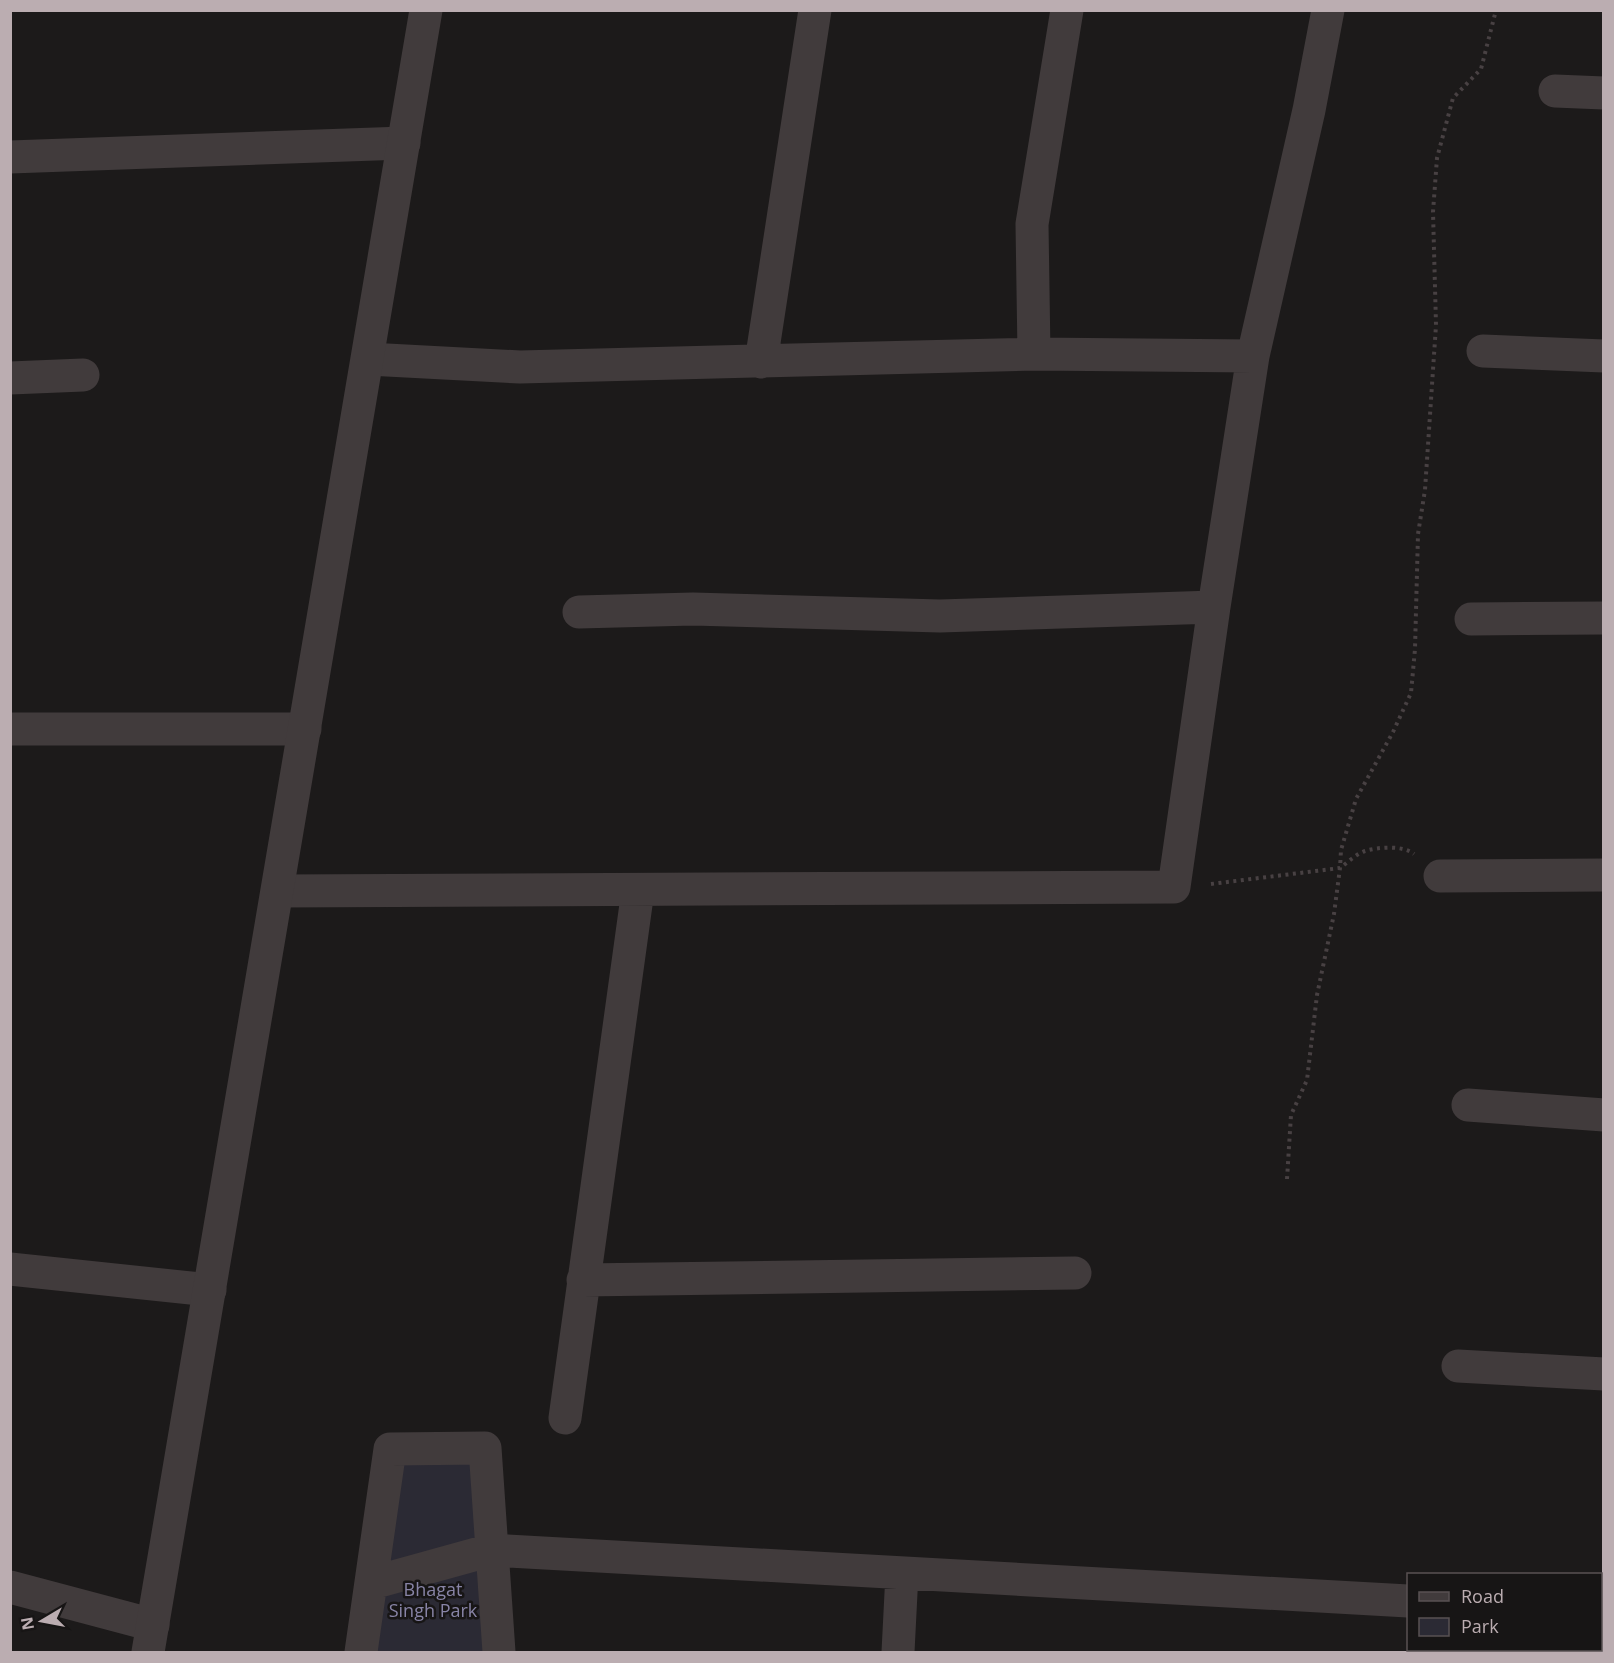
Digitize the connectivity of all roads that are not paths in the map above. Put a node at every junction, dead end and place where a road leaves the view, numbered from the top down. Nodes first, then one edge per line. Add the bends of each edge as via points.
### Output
1 (426, 10) edge
2 (815, 10) edge
3 (1067, 10) edge
4 (1328, 10) edge
5 (1555, 91) dead end
6 (1604, 93) edge
7 (404, 143) junction
8 (10, 157) edge
9 (1483, 351) dead end
10 (1035, 354) junction
11 (1253, 356) junction
12 (1604, 356) edge
13 (368, 359) junction
14 (761, 362) junction
15 (83, 375) dead end
16 (10, 378) edge
17 (1214, 607) junction
18 (579, 612) dead end
19 (1604, 618) edge
20 (1471, 619) dead end
21 (10, 729) edge
22 (305, 729) junction
23 (1604, 875) edge
24 (1440, 876) road end
25 (638, 890) junction
26 (278, 891) junction
27 (1468, 1105) dead end
28 (1604, 1115) edge
29 (10, 1269) edge
30 (1075, 1273) dead end
31 (583, 1280) junction
32 (210, 1290) junction
33 (1458, 1366) dead end
34 (1604, 1374) edge
35 (565, 1418) dead end
36 (491, 1550) junction
37 (902, 1573) junction
38 (372, 1583) junction
39 (10, 1587) edge
40 (1407, 1600) edge
41 (151, 1639) edge
42 (361, 1653) edge
43 (498, 1653) edge
44 (898, 1653) edge

1 - 7 street
2 - 14 street
3 - 10 street via 1032,224
4 - 11 street
5 - 6 street
7 - 8 street
7 - 13 street
9 - 12 street
10 - 11 street
10 - 14 street
11 - 17 street
13 - 14 street via 520,367
13 - 22 street
15 - 16 street
17 - 18 street via 940,616 693,609
17 - 25 street via 1174,887
19 - 20 street
21 - 22 street
22 - 26 street
23 - 24 street
25 - 26 street
25 - 31 street
26 - 32 street
27 - 28 street
29 - 32 street
30 - 31 street
31 - 35 street
32 - 41 street
33 - 34 street
36 - 37 street
36 - 38 street
36 - 38 street via 485,1448 390,1449
36 - 43 street
37 - 40 street
37 - 44 street
38 - 42 street
39 - 41 street

